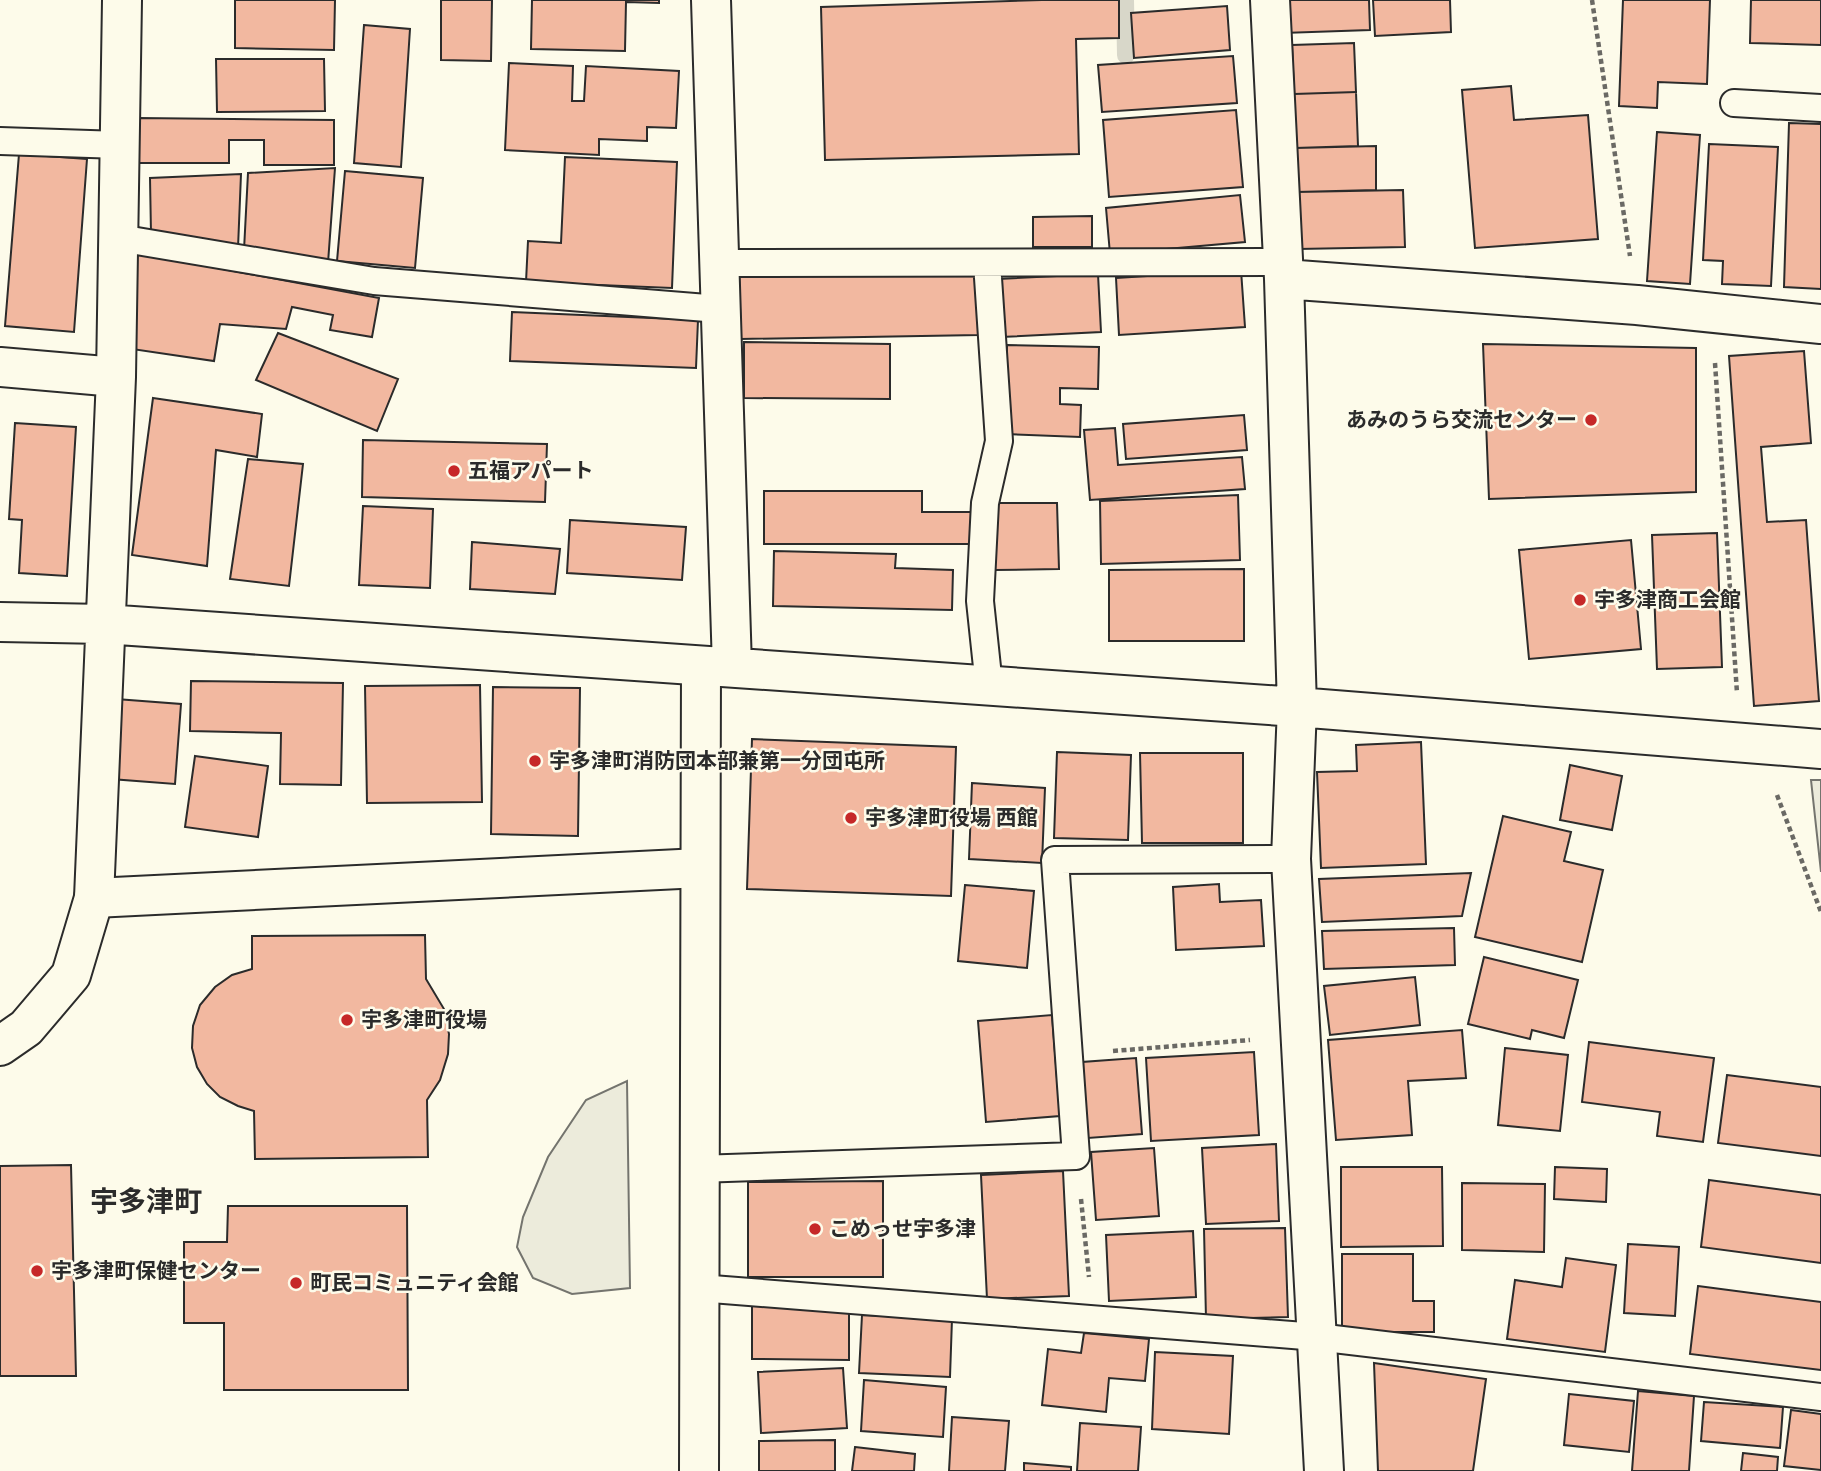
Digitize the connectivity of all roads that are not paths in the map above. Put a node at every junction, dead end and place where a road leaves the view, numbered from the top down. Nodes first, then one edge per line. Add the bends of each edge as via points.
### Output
1 (122, 0) edge
2 (711, 0) edge
3 (1270, 0) edge
4 (1734, 103) dead end
5 (1821, 108) edge
6 (0, 141) edge
7 (120, 145) junction
8 (118, 238) junction
9 (987, 262) junction
10 (718, 263) junction
11 (1283, 270) junction
12 (719, 309) junction
13 (1821, 324) edge
14 (0, 367) edge
15 (116, 377) junction
16 (0, 622) edge
17 (104, 624) junction
18 (716, 667) junction
19 (989, 685) junction
20 (1297, 707) junction
21 (1821, 750) edge
22 (1291, 859) junction
23 (700, 868) junction
24 (94, 898) junction
25 (0, 1046) edge
26 (698, 1170) junction
27 (699, 1288) junction
28 (1317, 1336) junction
29 (1821, 1397) edge
30 (699, 1471) edge
31 (1324, 1471) edge

1 - 7 street
2 - 10 street
3 - 11 street
4 - 5 lane
6 - 7 lane
7 - 8 street
8 - 12 lane via 374,281
8 - 15 street
9 - 10 lane
9 - 11 lane
9 - 19 lane via 999,441 985,503 980,601
10 - 12 street
11 - 13 street
11 - 20 street
12 - 18 street
14 - 15 street
15 - 17 street
16 - 17 street
17 - 18 street
17 - 24 street
18 - 19 street
18 - 23 street
19 - 20 street
20 - 21 street
20 - 22 street
22 - 26 lane via 1055,860 1076,1156
22 - 28 street
23 - 24 street
23 - 26 street
24 - 25 street via 71,975 26,1028
26 - 27 street
27 - 28 lane
27 - 30 street
28 - 29 lane
28 - 31 street

